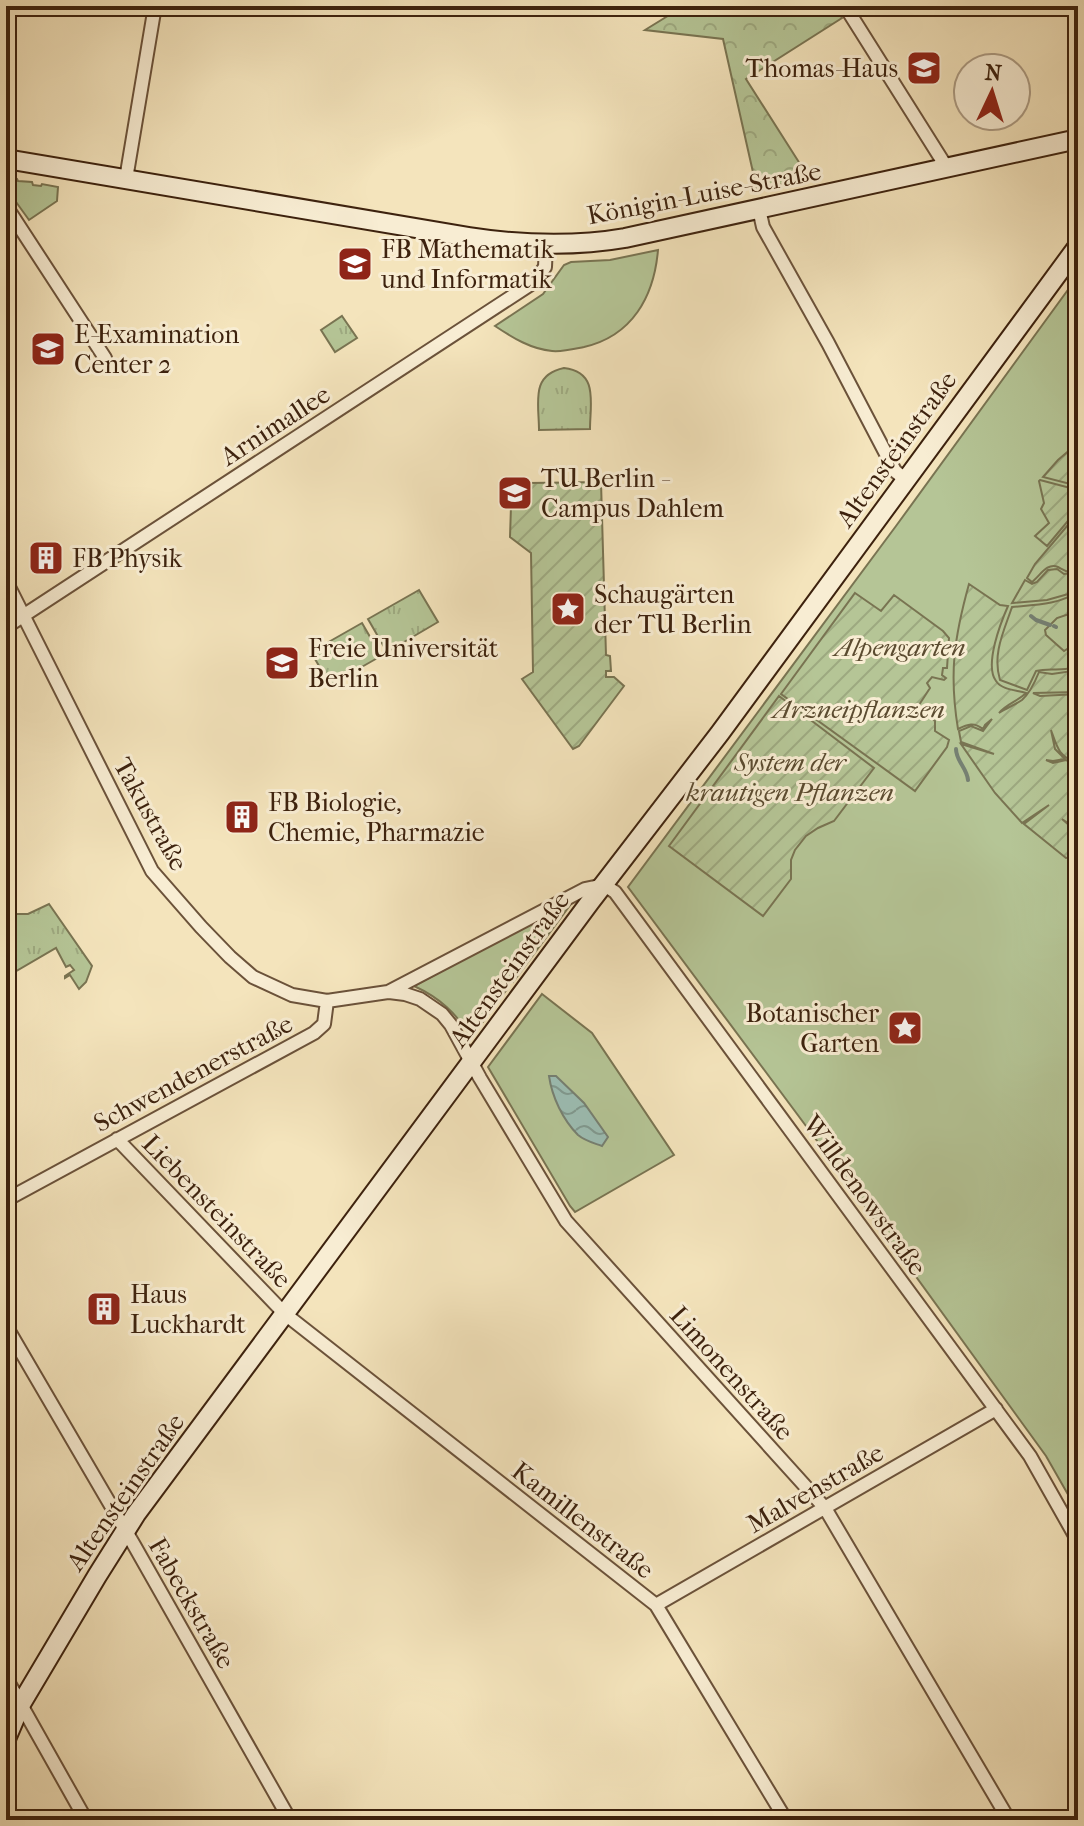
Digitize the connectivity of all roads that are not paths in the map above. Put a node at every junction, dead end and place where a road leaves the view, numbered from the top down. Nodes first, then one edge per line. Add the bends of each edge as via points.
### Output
1 (155, 6) edge
2 (845, 6) edge
3 (1078, 139) edge
4 (6, 159) edge
5 (947, 168) junction
6 (126, 179) junction
7 (6, 206) edge
8 (759, 209) junction
9 (546, 245) junction
10 (1078, 246) edge
11 (105, 358) dead end
12 (906, 480) junction
13 (6, 581) edge
14 (25, 616) junction
15 (6, 627) edge
16 (604, 885) junction
17 (388, 992) junction
18 (327, 1001) junction
19 (472, 1063) junction
20 (117, 1139) junction
21 (6, 1200) edge
22 (285, 1314) junction
23 (6, 1326) edge
24 (996, 1409) junction
25 (825, 1508) junction
26 (125, 1530) junction
27 (1078, 1541) edge
28 (656, 1605) junction
29 (6, 1678) edge
30 (21, 1704) junction
31 (6, 1737) edge
32 (86, 1820) edge
33 (290, 1820) edge
34 (786, 1820) edge
35 (1009, 1820) edge

1 - 6 street
2 - 5 street
3 - 5 main road, Königin-Luise-Straße
4 - 6 main road, Königin-Luise-Straße
5 - 8 main road, Königin-Luise-Straße
6 - 9 main road, Königin-Luise-Straße
7 - 11 street
8 - 9 main road, Königin-Luise-Straße via 625,238
8 - 12 street via 763,227 895,471
9 - 14 street, Arnimallee via 545,267 534,282
10 - 12 main road, Altensteinstraße
12 - 16 main road, Altensteinstraße
13 - 14 street, Takustraße
14 - 15 street, Arnimallee
14 - 18 street, Takustraße via 152,871 253,977 292,995
16 - 17 street via 585,889
16 - 19 main road, Altensteinstraße
16 - 24 street, Willdenowstraße via 615,892
17 - 18 street
17 - 19 street, Limonenstraße via 420,999 442,1014
18 - 20 street, Schwendenerstraße via 324,1024 314,1033
19 - 22 main road, Altensteinstraße
19 - 25 street, Limonenstraße via 566,1221
20 - 21 street, Schwendenerstraße
20 - 22 street, Liebensteinstraße
22 - 26 main road, Altensteinstraße
22 - 28 street, Kamillenstraße
23 - 26 street, Fabeckstraße
24 - 25 street, Malvenstraße
24 - 27 street, Willdenowstraße via 1030,1456
25 - 28 street, Malvenstraße
25 - 35 street, Limonenstraße
26 - 30 main road, Altensteinstraße
26 - 33 street, Fabeckstraße
28 - 34 street, Kamillenstraße
29 - 30 street
30 - 31 main road, Altensteinstraße
30 - 32 street

